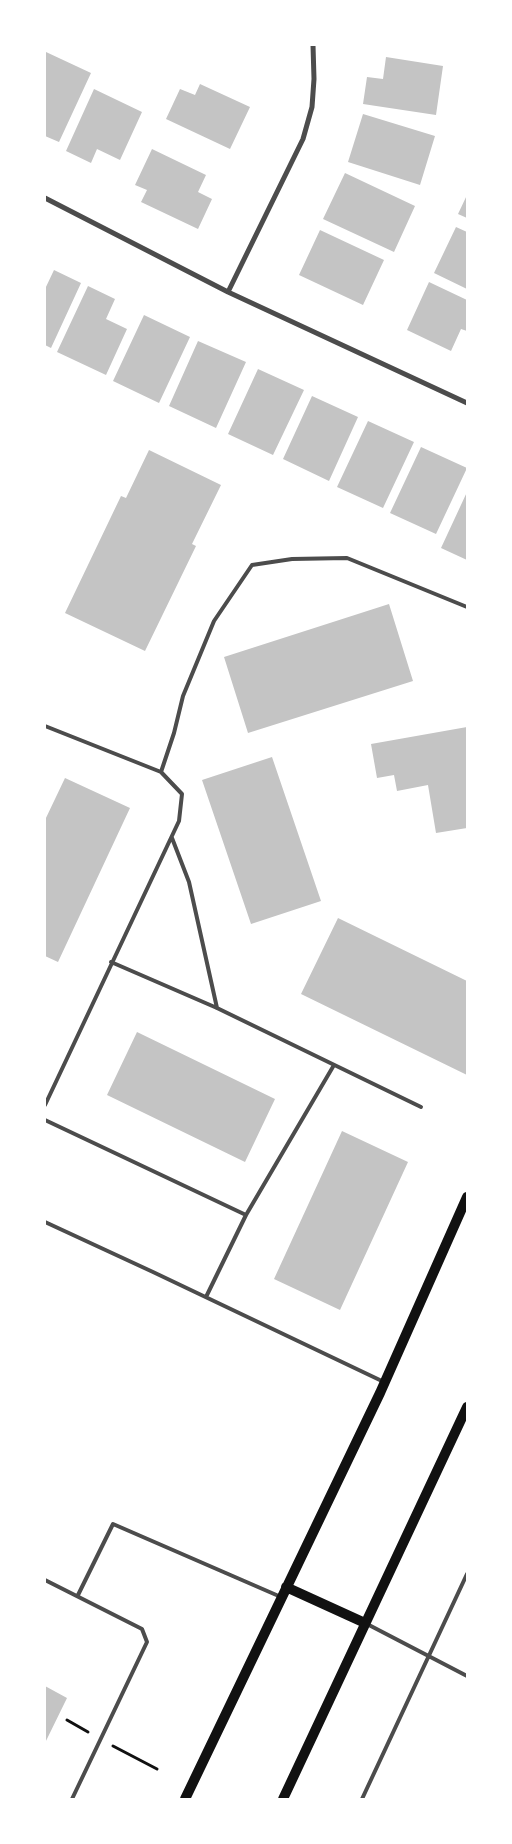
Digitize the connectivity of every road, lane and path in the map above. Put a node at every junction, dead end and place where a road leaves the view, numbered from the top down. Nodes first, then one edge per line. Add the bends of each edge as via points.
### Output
1 (313, 45) edge
2 (45, 198) edge
3 (228, 292) junction
4 (467, 403) edge
5 (467, 607) edge
6 (45, 726) edge
7 (161, 772) junction
8 (172, 838) junction
9 (111, 962) junction
10 (217, 1008) junction
11 (334, 1065) junction
12 (45, 1105) edge
13 (421, 1108) dead end
14 (45, 1120) edge
15 (467, 1196) edge
16 (246, 1214) junction
17 (45, 1222) edge
18 (206, 1297) junction
19 (385, 1383) junction
20 (467, 1407) edge
21 (467, 1574) edge
22 (45, 1580) edge
23 (284, 1592) junction
24 (78, 1595) junction
25 (364, 1623) junction
26 (430, 1657) junction
27 (467, 1676) edge
28 (136, 1759) dead end
29 (157, 1769) dead end
30 (72, 1799) edge
31 (185, 1799) edge
32 (283, 1799) edge
33 (362, 1799) edge

1 - 3 street via 312,107 304,139
2 - 3 street
3 - 4 street
5 - 7 lane via 347,558 292,559 252,565 214,621 183,696
6 - 7 lane
7 - 8 lane via 182,794 179,821
8 - 9 lane
8 - 10 lane via 188,882
9 - 10 lane
9 - 12 lane
10 - 11 lane
11 - 13 lane
11 - 16 lane
14 - 16 lane
15 - 19 main road
16 - 18 lane
17 - 18 lane
18 - 19 lane
19 - 23 main road
20 - 25 main road
21 - 26 lane
22 - 24 lane
23 - 24 lane via 112,1524
23 - 25 main road
23 - 31 main road
24 - 30 lane via 142,1629 148,1642
25 - 26 lane
25 - 32 main road
26 - 27 lane
26 - 33 lane
28 - 29 path

